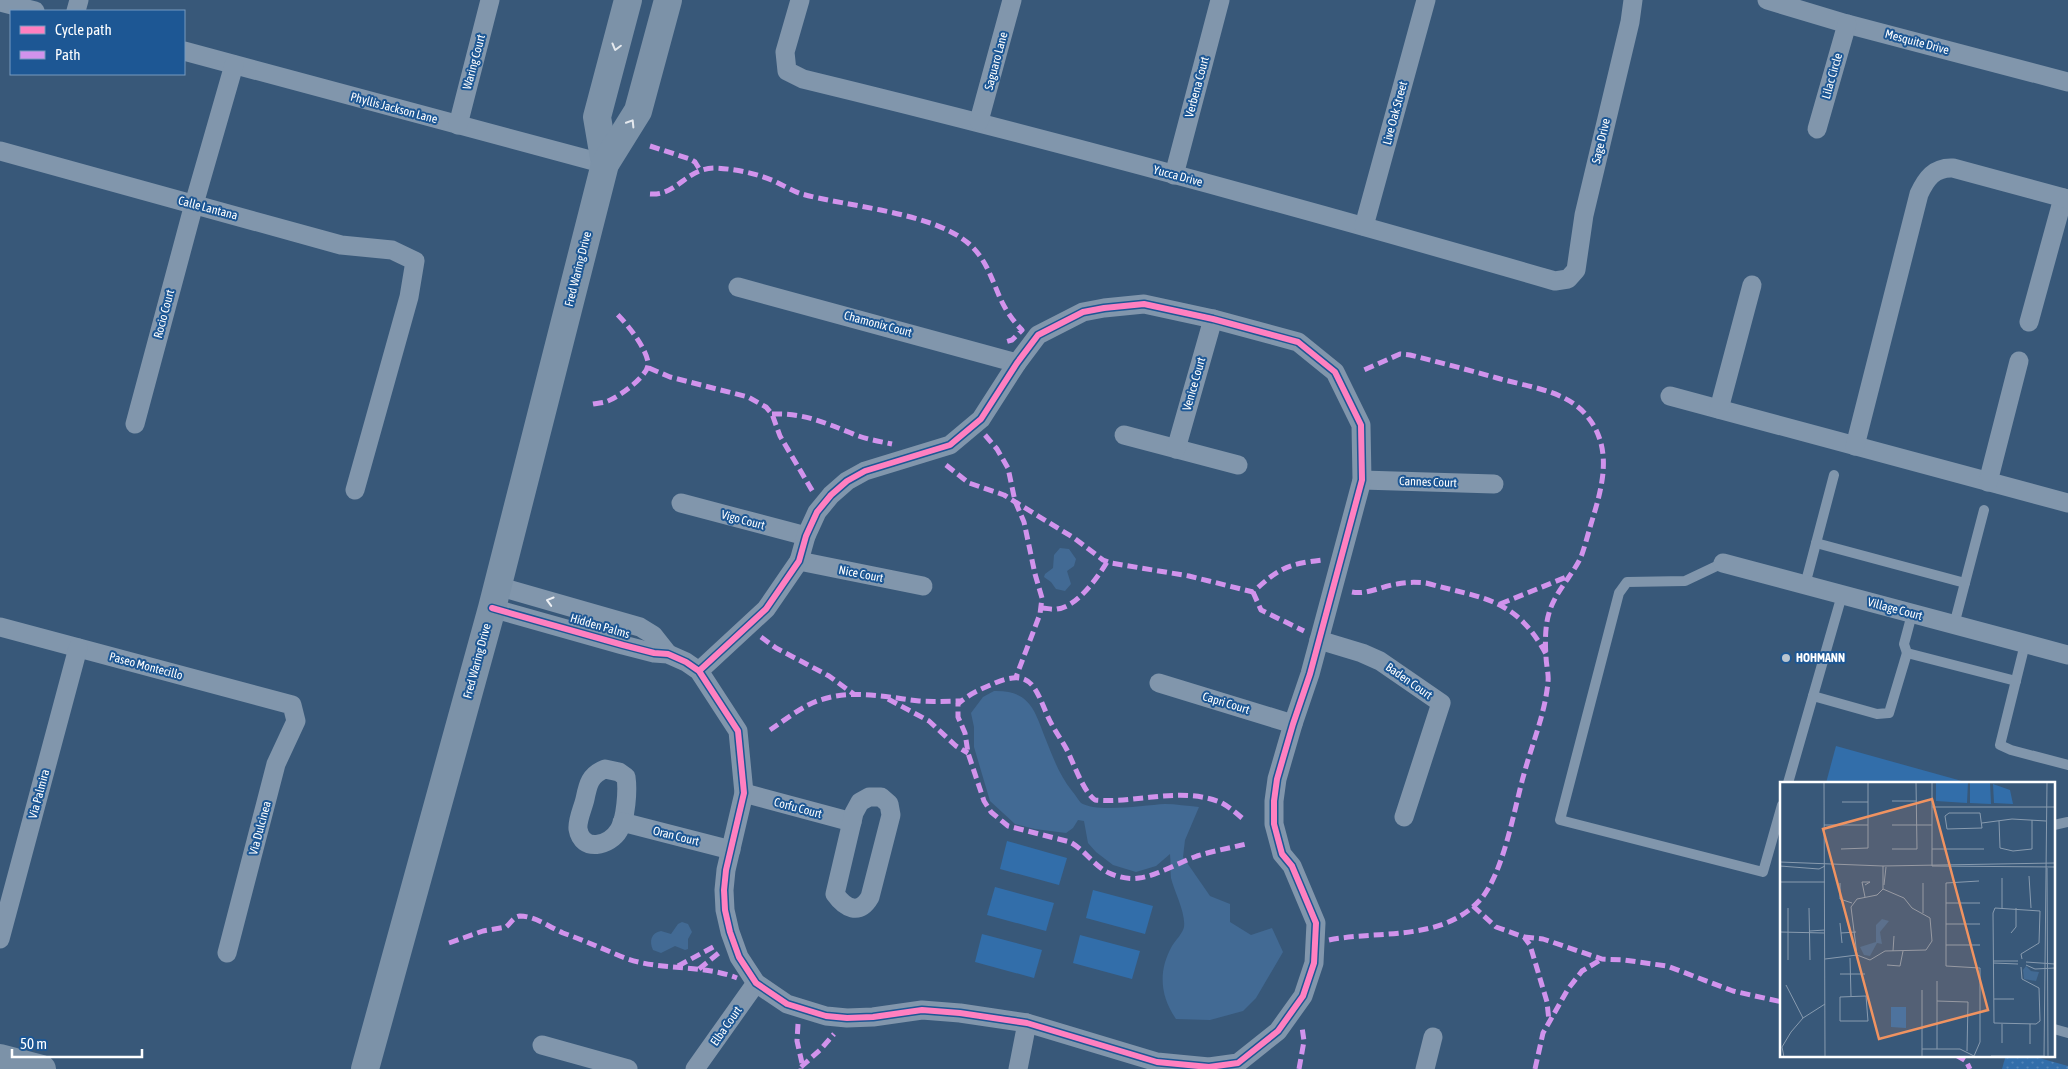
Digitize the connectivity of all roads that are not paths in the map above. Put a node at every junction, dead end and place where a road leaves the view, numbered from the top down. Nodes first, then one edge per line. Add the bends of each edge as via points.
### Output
1 (490, 0) edge
2 (628, 0) edge
3 (668, 0) edge
4 (800, 0) edge
5 (1012, 0) edge
6 (1220, 0) edge
7 (1426, 0) edge
8 (1633, 0) edge
9 (1767, 0) edge
10 (0, 2) edge
11 (31, 10) edge
12 (1847, 24) junction
13 (185, 51) edge
14 (234, 65) junction
15 (2068, 82) edge
16 (979, 122) junction
17 (458, 125) junction
18 (1817, 129) dead end
19 (0, 151) edge
20 (605, 164) junction
21 (1174, 175) junction
22 (2066, 198) edge
23 (194, 204) junction
24 (1364, 226) junction
25 (1568, 279) joint
26 (1752, 285) dead end
27 (738, 287) dead end
28 (1213, 319) junction
29 (2030, 322) dead end
30 (2019, 361) dead end
31 (1017, 362) junction
32 (1670, 396) dead end
33 (1719, 409) junction
34 (135, 424) dead end
35 (1124, 435) dead end
36 (1855, 446) junction
37 (1176, 449) junction
38 (1238, 465) dead end
39 (1834, 475) dead end
40 (1362, 480) junction
41 (1988, 482) junction
42 (1494, 484) dead end
43 (355, 490) dead end
44 (681, 503) dead end
45 (2068, 503) edge
46 (1984, 510) dead end
47 (806, 536) junction
48 (1816, 543) junction
49 (799, 561) junction
50 (1723, 563) joint
51 (1965, 583) junction
52 (1805, 585) junction
53 (923, 586) dead end
54 (1842, 595) junction
55 (494, 597) junction
56 (1912, 614) junction
57 (612, 619) junction
58 (1954, 625) junction
59 (0, 627) edge
60 (607, 640) junction
61 (1320, 640) junction
62 (2025, 644) junction
63 (78, 648) junction
64 (668, 654) junction
65 (1907, 654) junction
66 (2068, 655) edge
67 (699, 671) junction
68 (2016, 681) junction
69 (1158, 683) dead end
70 (1813, 696) junction
71 (292, 705) joint
72 (1293, 724) junction
73 (2068, 765) edge
74 (1788, 782) edge
75 (744, 794) junction
76 (1780, 812) edge
77 (1404, 817) dead end
78 (622, 822) dead end
79 (852, 822) junction
80 (731, 850) junction
81 (0, 939) edge
82 (227, 953) dead end
83 (756, 983) junction
84 (1027, 1023) junction
85 (1433, 1037) dead end
86 (542, 1045) dead end
87 (1238, 1066) edge
88 (365, 1069) edge
89 (628, 1069) edge
90 (695, 1069) edge
91 (1018, 1069) edge
92 (1424, 1069) edge

1 - 17 street, Waring Court
2 -> 20 main road, Fred Waring Drive via 597,117
20 -> 3 main road, Fred Waring Drive via 638,112
4 - 16 street, Yucca Drive via 785,52 787,71 803,79
5 - 16 street, Saguaro Lane
6 - 21 street, Verbena Court
7 - 24 street, Live Oak Street
8 - 25 street, Sage Drive via 1584,215 1576,270
9 - 12 street, Mesquite Drive
10 - 11 street
12 - 15 street, Mesquite Drive
12 - 18 street, Lilac Circle
13 - 14 street, Phyllis Jackson Lane
14 - 17 street, Phyllis Jackson Lane
14 - 23 street, Rocio Court
16 - 21 street, Yucca Drive
17 - 20 street, Phyllis Jackson Lane
19 - 23 street, Calle Lantana
20 - 55 main road, Fred Waring Drive
21 - 24 street, Yucca Drive
22 - 29 street
22 - 36 street via 1953,168 1928,177 1919,194
23 - 34 street, Rocio Court
23 - 43 street, Calle Lantana via 341,245 392,250 415,261
24 - 25 street, Yucca Drive via 1555,281
26 - 33 street
27 - 31 street, Chamonix Court
28 - 31 street via 1144,304 1083,312 1038,335
28 - 37 street, Venice Court
28 - 40 street via 1298,342 1335,372 1361,425
30 - 41 street
31 - 47 street via 981,419 950,445 865,471 847,481 817,512
32 - 33 street
33 - 36 street
35 - 37 street
36 - 41 street
37 - 38 street
39 - 48 lane
40 - 42 street, Cannes Court
40 - 61 street
41 - 45 street
44 - 47 street, Vigo Court
46 - 51 lane
47 - 49 street
48 - 51 lane
48 - 52 lane
49 - 53 street, Nice Court
49 - 67 street via 766,609
50 - 52 street, Village Court
50 - 76 lane via 1685,581 1627,582 1619,593 1560,820 1763,872
51 - 58 lane
52 - 54 street, Village Court
54 - 56 street, Village Court
54 - 70 lane
57 -> 55 street
55 - 60 street, Hidden Palms
55 - 88 main road, Fred Waring Drive
56 - 58 street, Village Court
56 - 65 lane via 1904,644
57 - 60 street
57 - 64 street via 640,627 653,635
58 - 62 street, Village Court
59 - 63 street, Paseo Montecillo
60 - 64 street, Hidden Palms
61 - 72 street
61 - 77 street, Baden Court via 1380,661 1441,703
62 - 66 street, Village Court
62 - 68 lane
63 - 71 street, Paseo Montecillo
63 - 81 street, Via Palmira
64 - 67 street, Hidden Palms
65 - 68 lane
65 - 70 lane via 1889,713 1878,714
67 - 75 street via 738,731
68 - 73 lane via 2000,744
69 - 72 street, Capri Court
70 - 74 lane
71 - 82 street, Via Dulcinea via 296,721 276,764
72 - 87 street via 1277,779 1274,824 1282,854 1292,866 1316,923 1314,963 1303,996 1278,1031
75 - 79 street, Corfu Court
75 - 80 street
78 - 80 street, Oran Court
79 - 79 street via 860,802 869,797 880,797 889,804 891,814 870,897 859,908 842,903 835,894
80 - 83 street via 724,890 725,910 739,957
83 - 84 street via 787,1004 826,1016 873,1017 922,1010
83 - 90 street, Elba Court
84 - 87 street via 1157,1062
84 - 91 street
85 - 92 street
86 - 89 street

